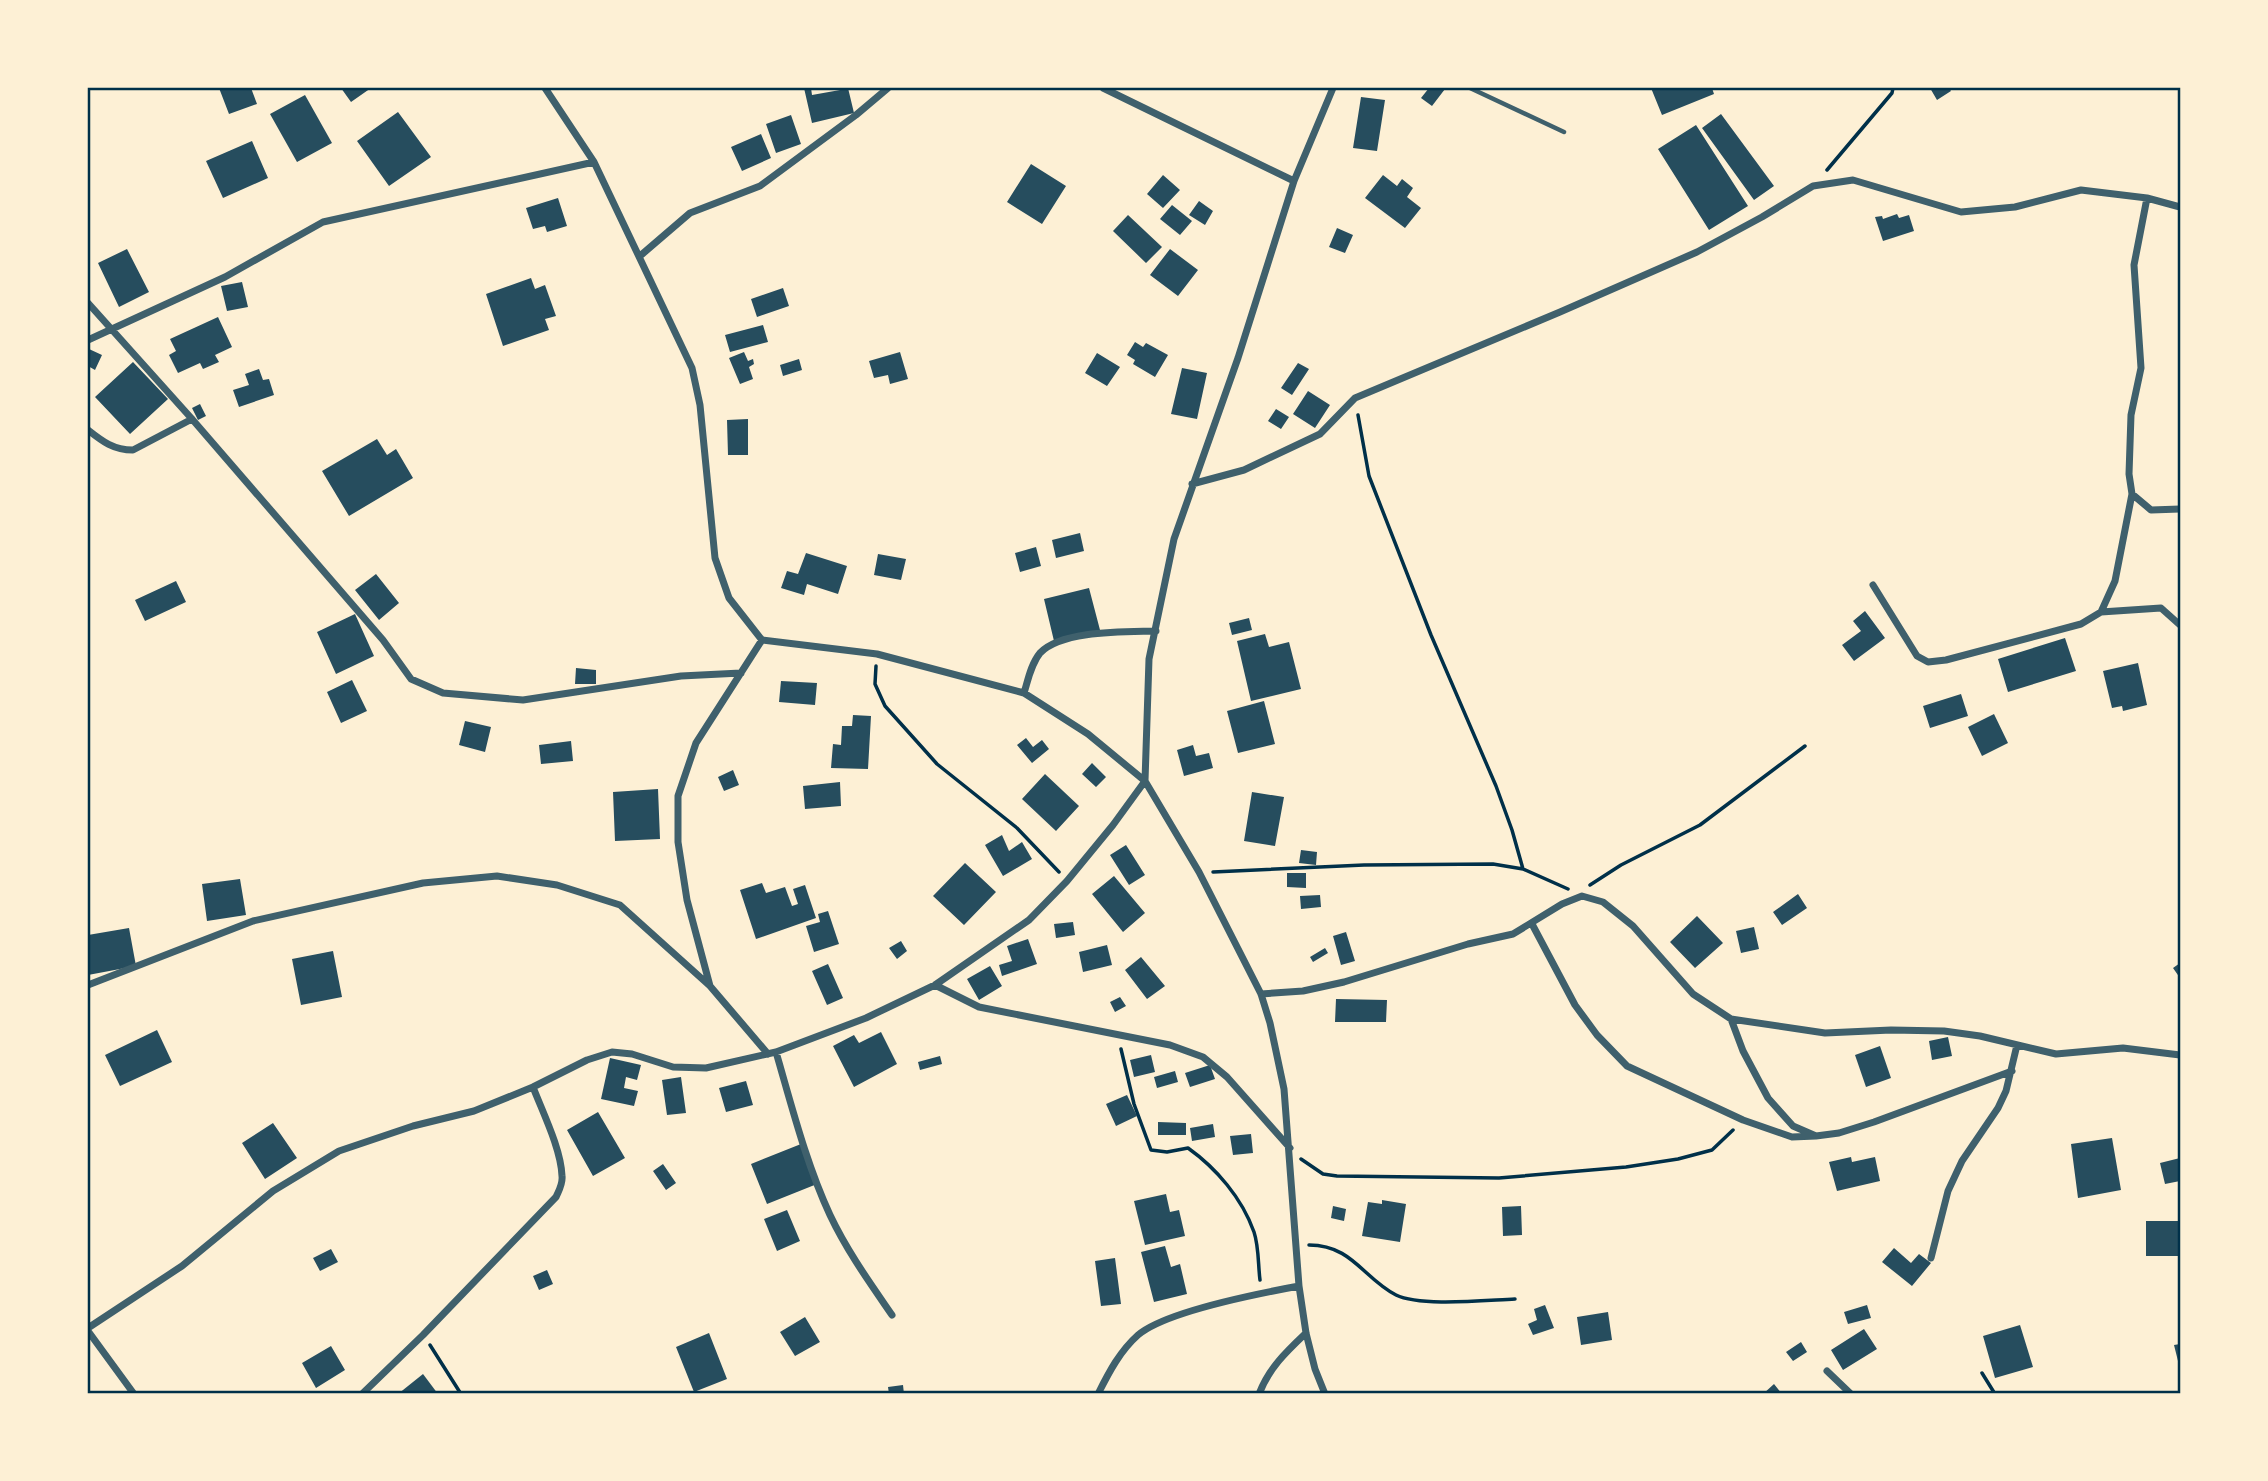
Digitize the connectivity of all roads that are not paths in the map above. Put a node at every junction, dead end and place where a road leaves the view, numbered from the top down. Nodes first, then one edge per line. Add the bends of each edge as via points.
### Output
1 (545, 88) edge
2 (888, 88) edge
3 (1103, 88) edge
4 (1333, 88) edge
5 (1470, 88) edge
6 (1564, 132) dead end
7 (594, 162) junction
8 (1294, 181) junction
9 (2147, 198) junction
10 (2180, 207) edge
11 (640, 256) junction
12 (88, 303) edge
13 (111, 330) junction
14 (88, 340) edge
15 (192, 419) junction
16 (88, 430) edge
17 (1192, 484) junction
18 (2132, 494) junction
19 (2180, 509) edge
20 (1873, 585) dead end
21 (2101, 612) junction
22 (2180, 625) edge
23 (1156, 631) junction
24 (762, 640) junction
25 (741, 673) junction
26 (1024, 693) junction
27 (1145, 781) junction
28 (1532, 925) junction
29 (88, 985) edge
30 (935, 985) junction
31 (710, 986) junction
32 (1261, 994) junction
33 (1731, 1019) junction
34 (2017, 1045) junction
35 (772, 1053) junction
36 (2180, 1055) edge
37 (2012, 1071) junction
38 (533, 1087) junction
39 (1816, 1136) junction
40 (1290, 1148) junction
41 (1931, 1258) dead end
42 (1299, 1286) junction
43 (892, 1315) dead end
44 (88, 1330) edge
45 (1306, 1333) junction
46 (1827, 1371) dead end
47 (134, 1394) edge
48 (362, 1394) edge
49 (1098, 1394) edge
50 (1259, 1394) edge
51 (1325, 1394) edge
52 (1851, 1394) edge

1 - 7 street
2 - 11 street via 760,186 690,213
3 - 8 street
4 - 8 street
5 - 6 lane
7 - 11 street
7 - 13 street via 323,222 225,277
8 - 17 street
9 - 10 street
9 - 17 street via 2081,190 2015,207 1961,212 1853,180 1813,186 1697,251 1355,398 1320,434 1244,470
9 - 18 street via 2134,265 2141,368 2132,415
11 - 24 street via 692,368 715,558 729,598
12 - 13 street
13 - 14 street
13 - 15 street
15 - 16 street via 133,450 108,445
15 - 25 street via 383,640 411,679 443,694 523,700 681,676
17 - 23 street via 1174,539
18 - 19 street via 2151,510
18 - 21 street via 2115,581
20 - 21 street via 1917,656 1928,662 2081,624
21 - 22 street via 2161,608
23 - 26 street via 1062,641 1041,652
23 - 27 street via 1149,659
24 - 25 street
24 - 26 street via 877,654
25 - 31 street via 696,743 678,796 678,842 687,900
26 - 27 street via 1088,734
27 - 30 street via 1067,881 1029,920
27 - 32 street via 1199,872
28 - 32 street via 1345,982
28 - 33 street via 1580,895 1603,902 1633,926 1693,994
28 - 39 street via 1575,1005 1627,1066 1743,1120 1792,1137
29 - 31 street via 253,921 423,883 497,876 557,885 620,905
30 - 35 street via 866,1018
30 - 40 street via 979,1007 1117,1033 1203,1057 1227,1077
31 - 35 street
32 - 40 street via 1284,1089
33 - 34 street via 1825,1033 1944,1031
33 - 39 street via 1768,1098 1793,1126
34 - 36 street via 2056,1054 2123,1048
34 - 37 street
35 - 38 street via 706,1068 673,1067 612,1052
35 - 43 street via 830,1214
37 - 39 street via 1874,1122
37 - 41 street via 1998,1108 1948,1191
38 - 44 street via 474,1111 339,1150 274,1191 182,1266
38 - 48 street via 559,1157 561,1189
40 - 42 street
42 - 45 street
42 - 49 street via 1168,1319 1140,1333 1124,1349
44 - 47 street
45 - 50 street via 1278,1359
45 - 51 street
46 - 52 street

